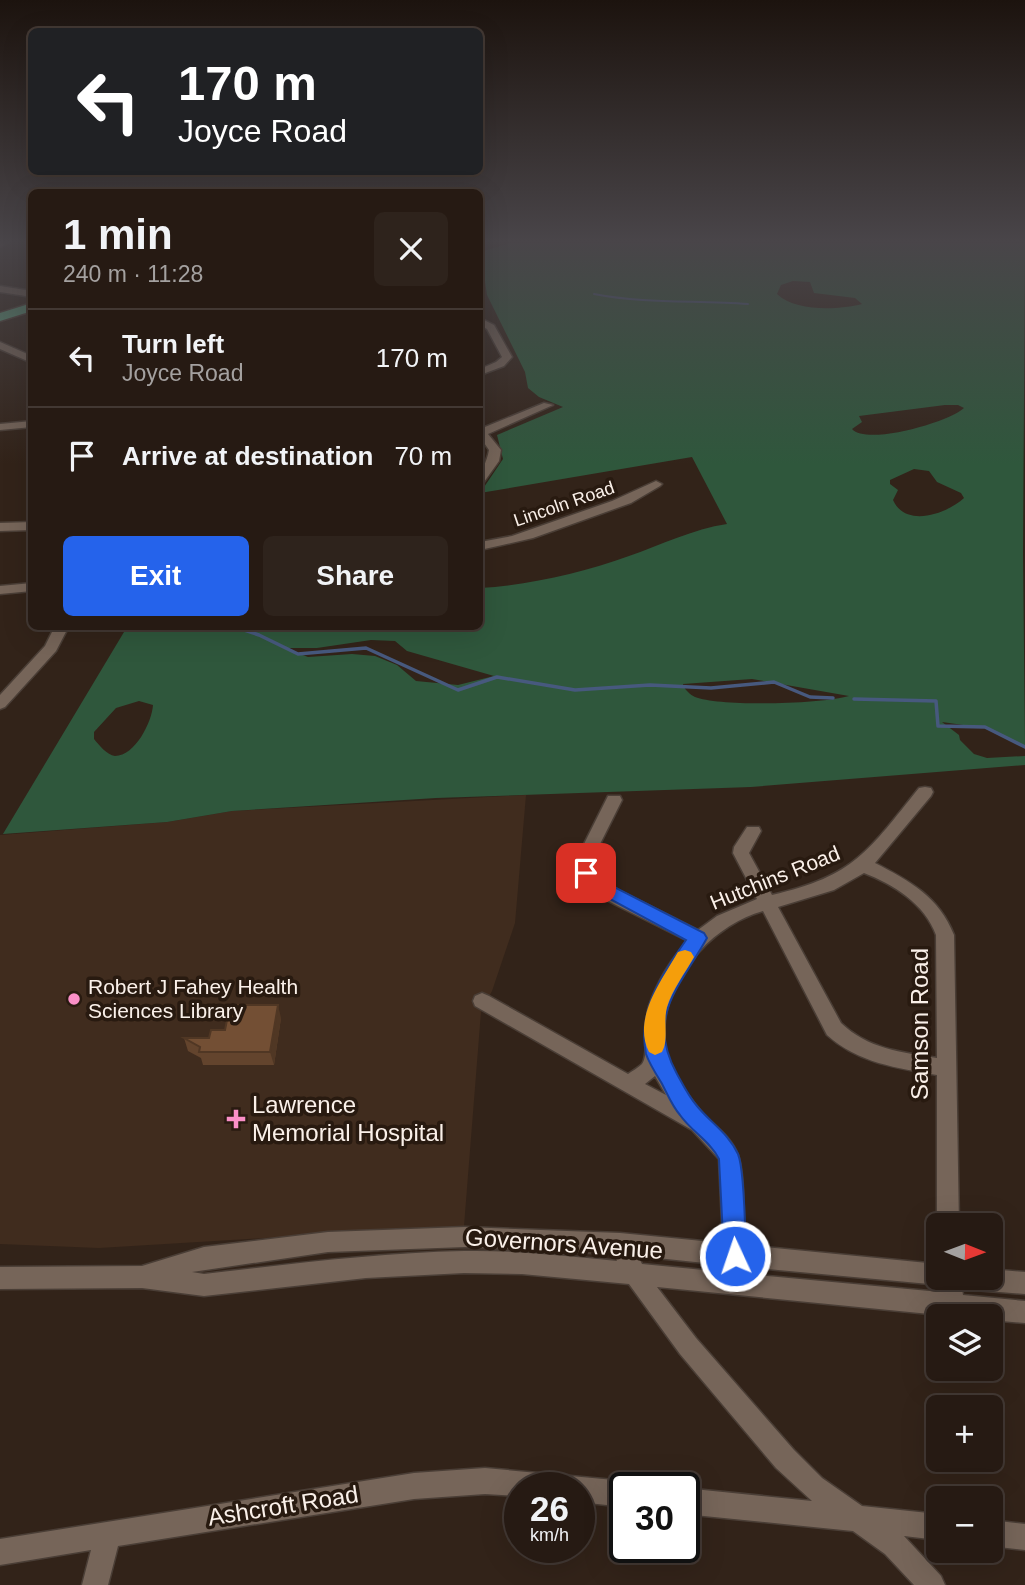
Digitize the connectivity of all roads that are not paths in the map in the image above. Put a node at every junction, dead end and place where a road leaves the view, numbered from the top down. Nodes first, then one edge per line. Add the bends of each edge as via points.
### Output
1 (483, 323) edge
2 (0, 345) edge
3 (28, 358) edge
4 (483, 371) edge
5 (548, 405) dead end
6 (28, 424) edge
7 (0, 426) edge
8 (483, 432) edge
9 (483, 435) edge
10 (483, 476) edge
11 (656, 484) dead end
12 (28, 526) edge
13 (0, 527) edge
14 (483, 545) edge
15 (28, 587) edge
16 (0, 590) edge
17 (60, 630) edge
18 (0, 704) edge
19 (925, 792) dead end
20 (614, 800) dead end
21 (753, 831) dead end
22 (864, 865) junction
23 (767, 903) junction
24 (698, 938) junction
25 (482, 1001) dead end
26 (656, 1055) junction
27 (946, 1068) junction
28 (629, 1085) junction
29 (701, 1126) junction
30 (948, 1213) edge
31 (620, 1244) junction
32 (735, 1256) junction
33 (635, 1273) junction
34 (926, 1274) edge
35 (142, 1277) junction
36 (0, 1278) edge
37 (1003, 1281) edge
38 (736, 1283) junction
39 (1025, 1283) edge
40 (943, 1304) edge
41 (1003, 1310) edge
42 (1025, 1312) edge
43 (504, 1483) edge
44 (700, 1503) edge
45 (858, 1518) junction
46 (926, 1526) edge
47 (1003, 1534) edge
48 (108, 1535) junction
49 (1025, 1537) edge
50 (0, 1552) edge
51 (95, 1585) edge
52 (932, 1585) edge

1 - 4 street via 491,327 507,357
2 - 3 street
5 - 8 street
6 - 7 street
9 - 10 street via 495,450
11 - 14 street, Lincoln Road via 615,507 527,537
12 - 13 street
15 - 16 street
17 - 18 street via 51,648
19 - 22 street, Hutchins Road
20 - 24 street via 586,856 588,878
21 - 23 street via 741,853
22 - 23 street, Hutchins Road via 836,883
22 - 27 street, Samson Road via 921,899 942,924 946,941
23 - 24 street, Hutchins Road via 722,921
23 - 27 street via 828,1020 842,1037 868,1053
24 - 26 street, Hutchins Road via 658,1005
25 - 28 street
26 - 28 street via 649,1070
26 - 29 street, Hutchins Road via 672,1087
27 - 30 street, Samson Road
28 - 29 street
29 - 32 street, Hutchins Road via 722,1144 729,1158
31 - 32 street, Governors Avenue
31 - 33 street
31 - 35 street, Governors Avenue via 496,1237 328,1242 204,1258
32 - 34 street, Governors Avenue
32 - 38 street, Hutchins Road
33 - 35 street, Governors Avenue via 464,1262 366,1267 204,1285
33 - 38 street, Governors Avenue
33 - 45 street via 719,1386 785,1459 813,1487
35 - 36 street, Governors Avenue
37 - 39 street
38 - 40 street, Governors Avenue
41 - 42 street, Governors Avenue
43 - 48 street, Ashcroft Road via 436,1483
44 - 45 street
45 - 46 street
45 - 52 street via 894,1545
47 - 49 street
48 - 50 street, Ashcroft Road
48 - 51 street

